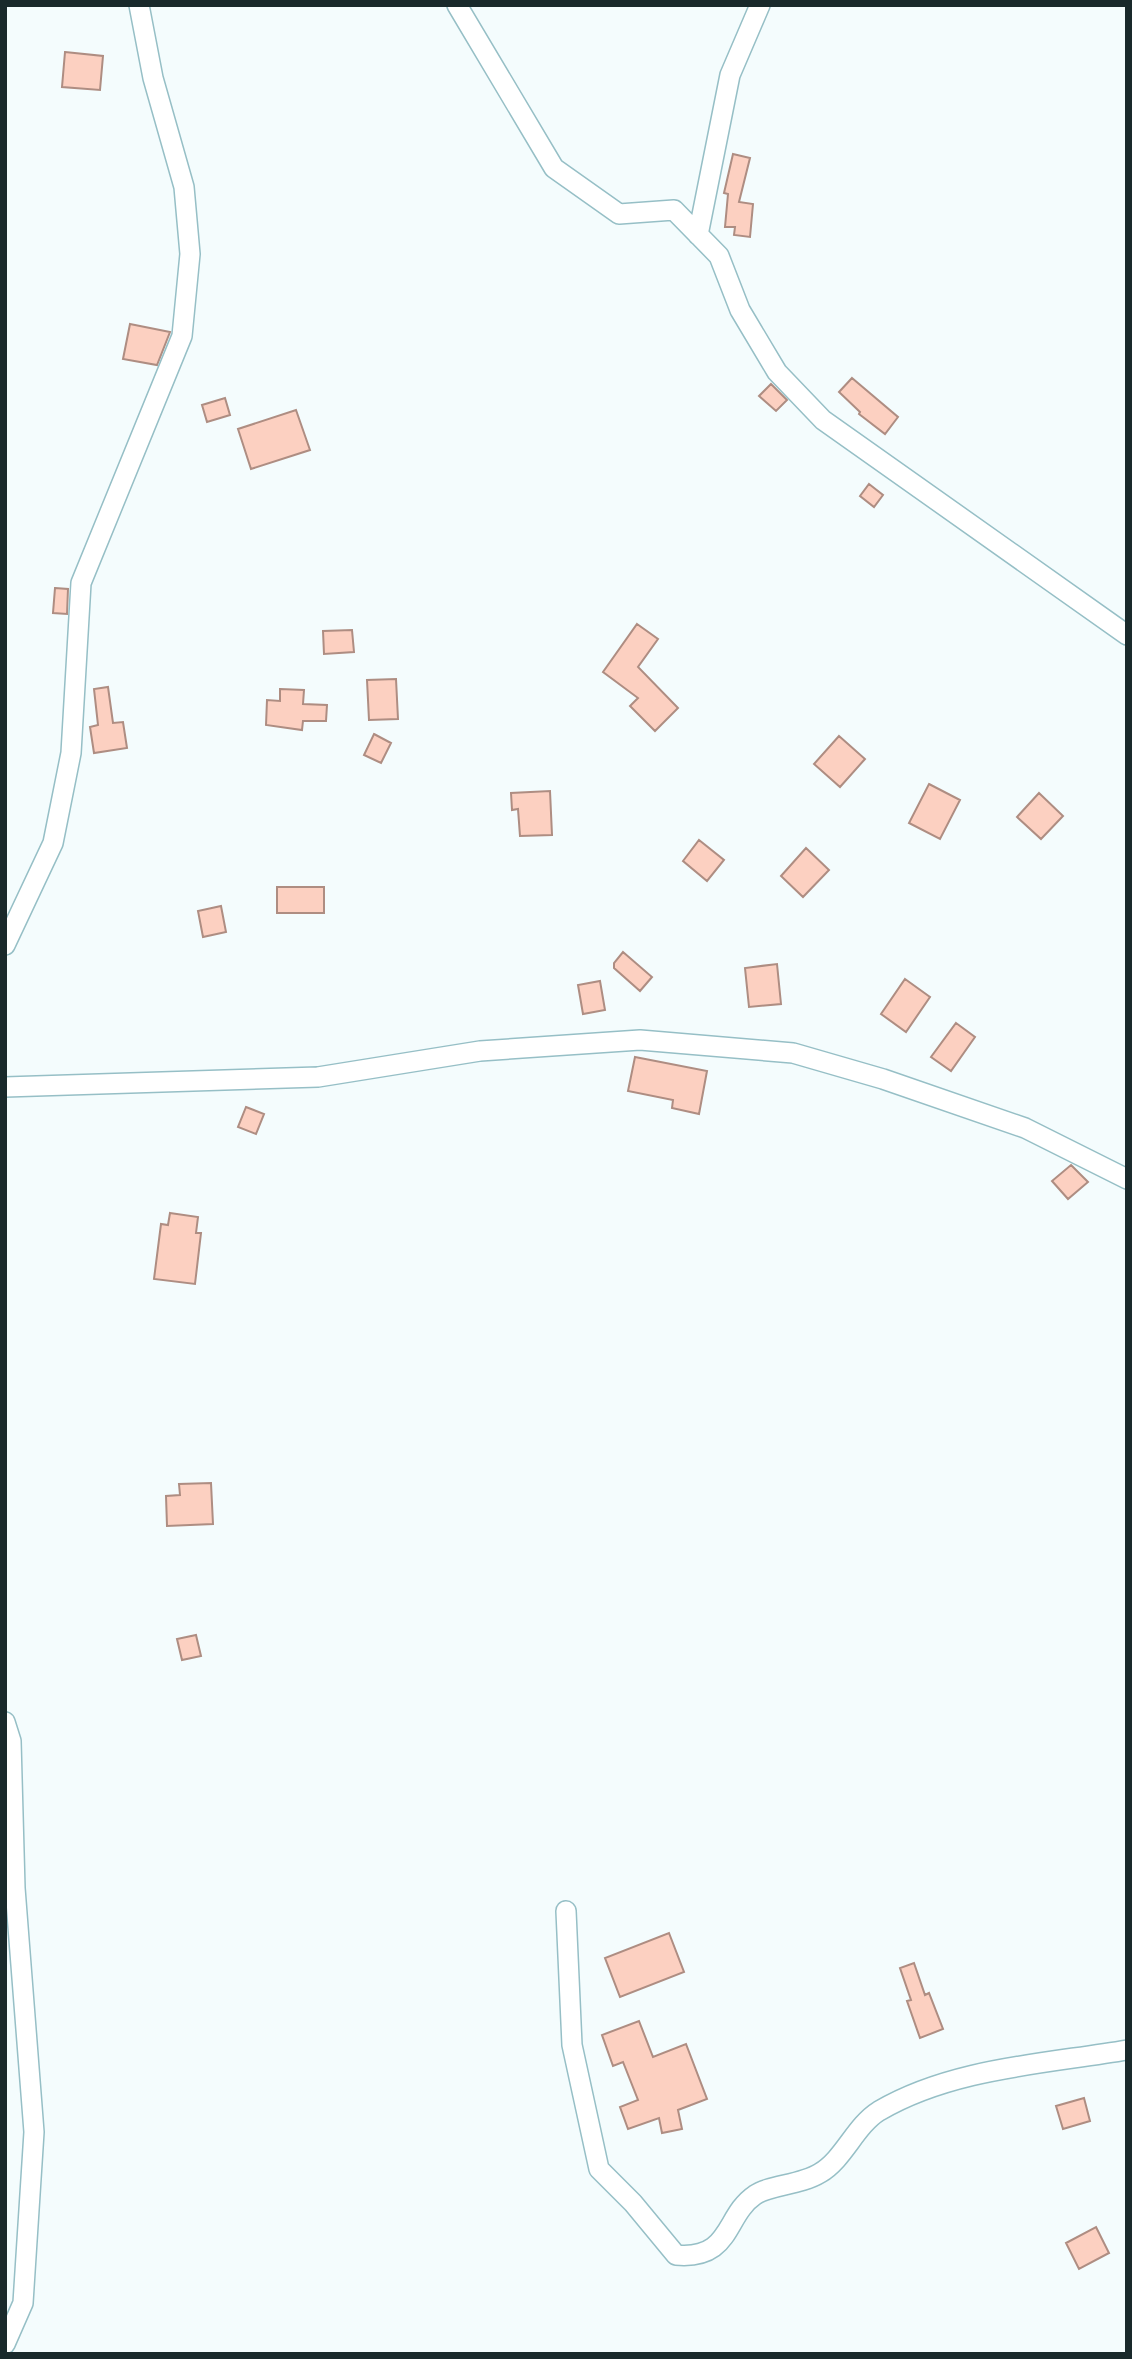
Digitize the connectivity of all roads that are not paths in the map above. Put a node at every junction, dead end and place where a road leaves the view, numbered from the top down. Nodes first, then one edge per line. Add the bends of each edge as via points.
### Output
1 (139, 5) edge
2 (457, 5) edge
3 (760, 5) edge
4 (698, 235) junction
5 (1127, 635) edge
6 (5, 945) edge
7 (5, 1087) edge
8 (1127, 1179) edge
9 (5, 1721) edge
10 (566, 1912) dead end
11 (1127, 2050) edge
12 (8, 2334) edge

1 - 6 street via 153,78 184,187 190,254 182,336 80,583 71,754 53,843
2 - 4 street via 554,168 619,214 674,211
3 - 4 street via 730,75
4 - 5 street via 719,256 740,310 777,372 823,420
7 - 8 street via 318,1077 480,1051 640,1040 793,1054 883,1079 1025,1128
9 - 12 street via 10,1741 15,1888 34,2132 23,2302
10 - 11 street via 572,2045 599,2169 676,2255 694,2257 715,2245 756,2193 796,2184 822,2172 876,2113 918,2090 966,2077

